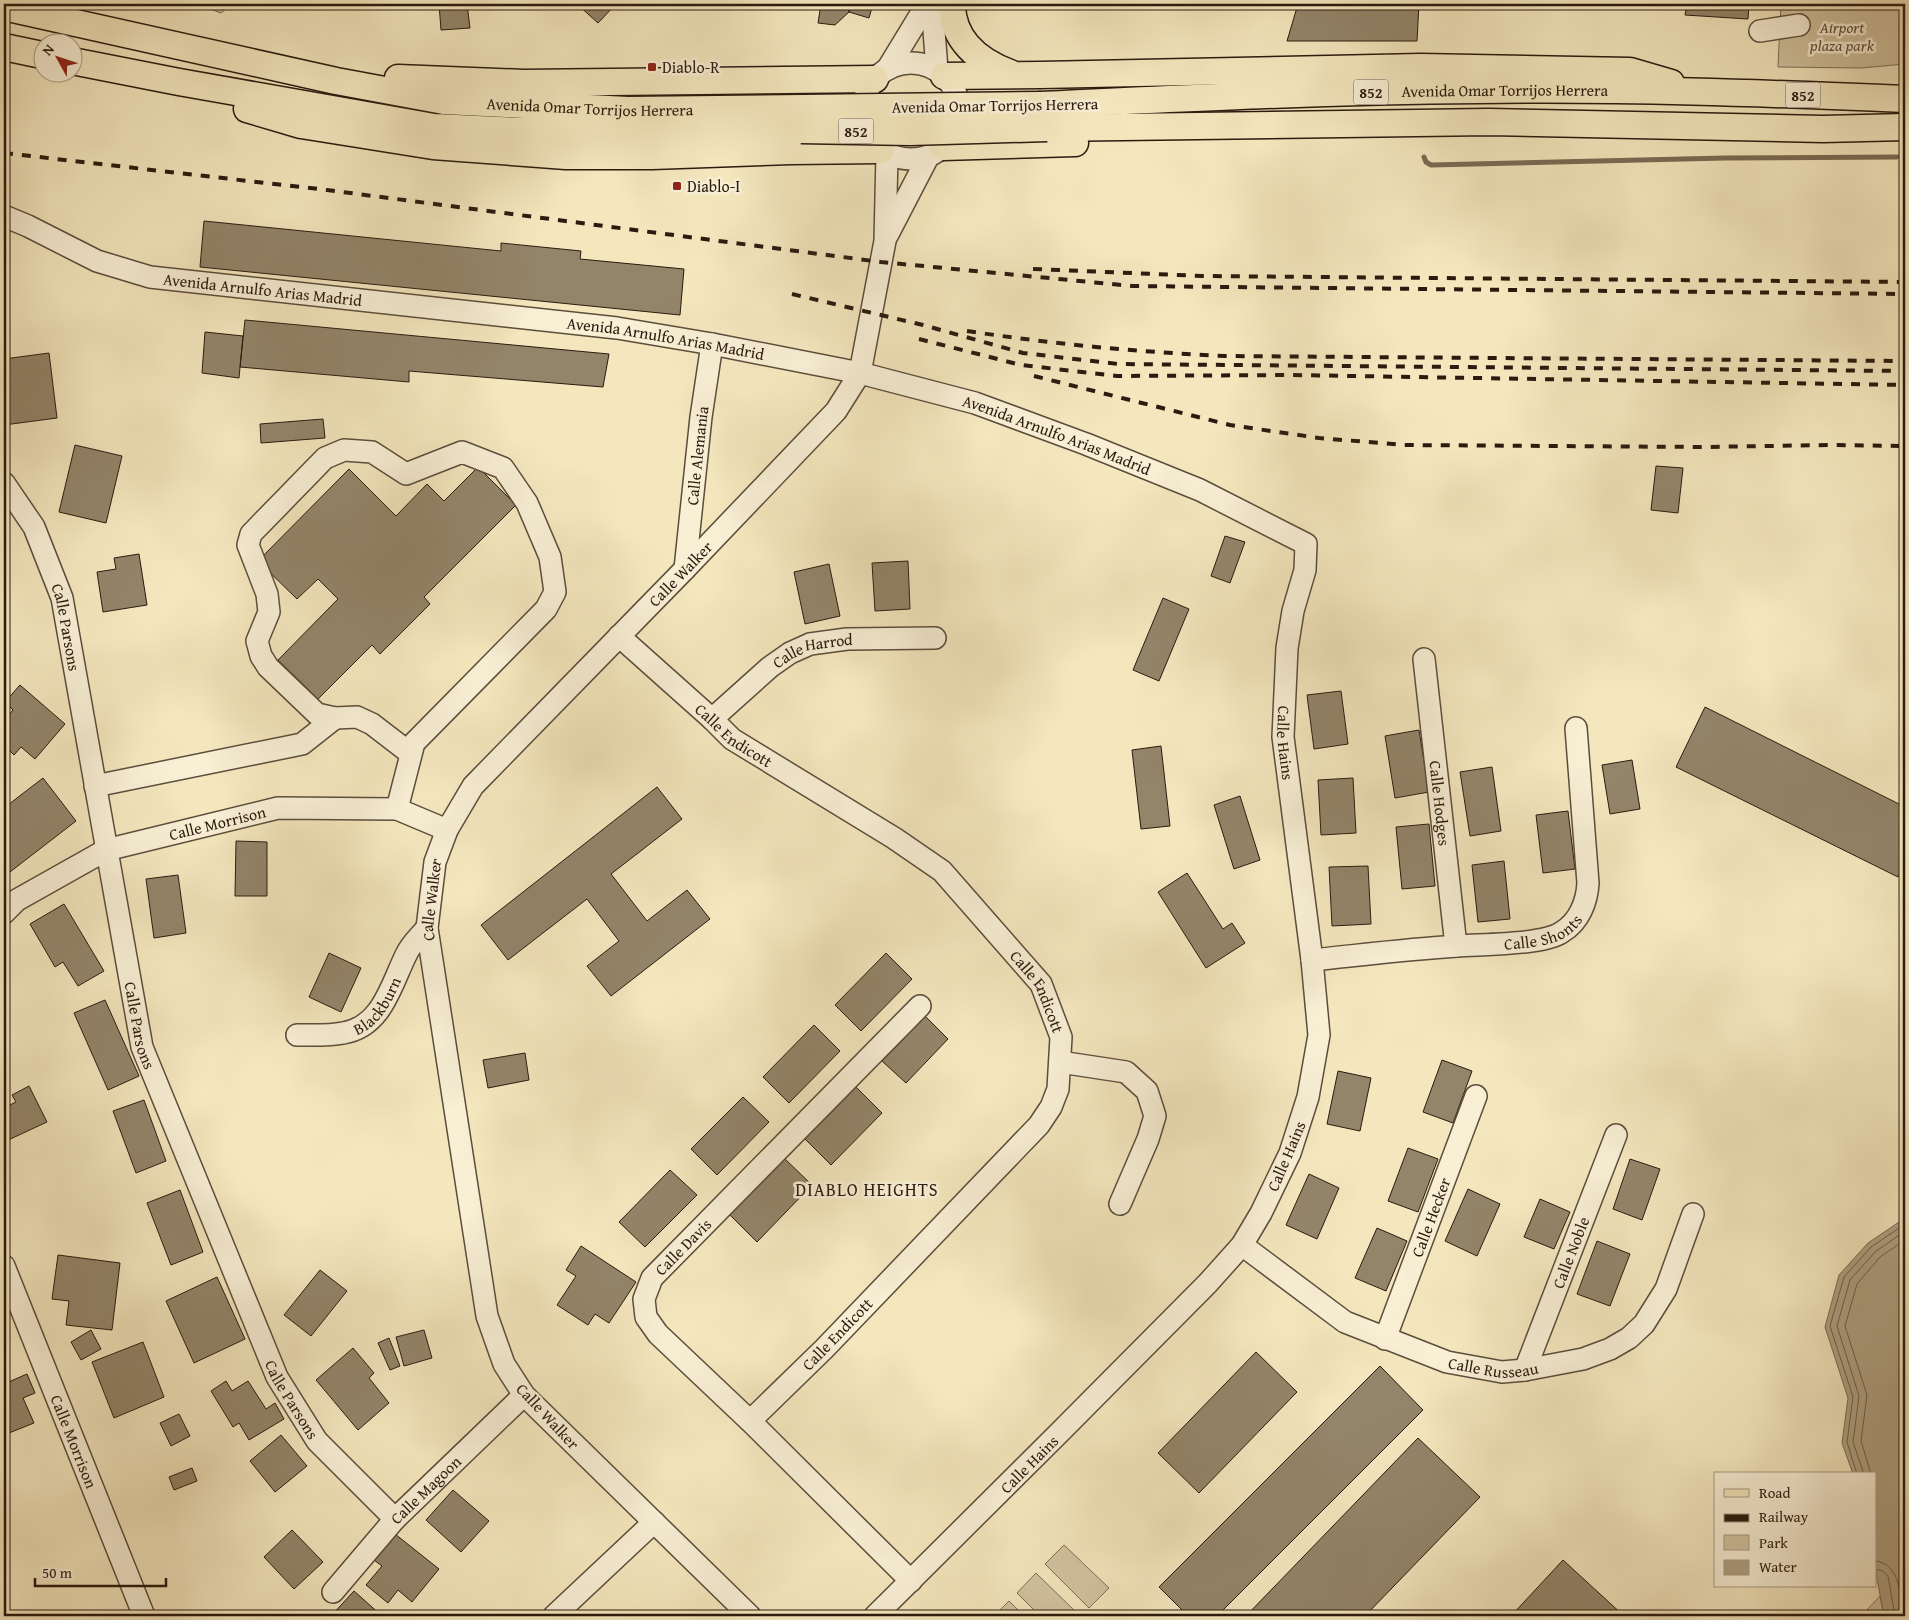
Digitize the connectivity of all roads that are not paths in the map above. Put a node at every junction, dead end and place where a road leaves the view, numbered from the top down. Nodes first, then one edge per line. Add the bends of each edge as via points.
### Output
1 (927, 4) edge
2 (932, 4) edge
3 (952, 4) edge
4 (4, 7) edge
5 (1799, 25) dead end
6 (1760, 31) dead end
7 (4, 47) edge
8 (32, 53) edge
9 (82, 63) edge
10 (270, 66) junction
11 (941, 73) junction
12 (882, 74) junction
13 (1013, 74) junction
14 (1042, 75) junction
15 (790, 80) junction
16 (1701, 92) junction
17 (1905, 99) edge
18 (1045, 126) junction
19 (1905, 127) edge
20 (799, 129) junction
21 (884, 152) junction
22 (936, 152) junction
23 (4, 216) edge
24 (885, 241) junction
25 (712, 344) junction
26 (860, 373) junction
27 (4, 483) edge
28 (1306, 544) joint
29 (685, 569) junction
30 (619, 636) junction
31 (935, 638) dead end
32 (1424, 659) dead end
33 (335, 718) junction
34 (712, 719) junction
35 (1576, 728) dead end
36 (411, 754) junction
37 (95, 786) junction
38 (397, 809) junction
39 (447, 830) junction
40 (106, 850) junction
41 (4, 913) edge
42 (428, 928) junction
43 (1456, 946) junction
44 (1312, 960) junction
45 (920, 1006) dead end
46 (297, 1035) dead end
47 (1060, 1062) junction
48 (1476, 1096) dead end
49 (1616, 1135) dead end
50 (1120, 1204) dead end
51 (1693, 1214) dead end
52 (1242, 1245) junction
53 (4, 1266) edge
54 (1386, 1339) junction
55 (1525, 1370) junction
56 (524, 1395) junction
57 (750, 1421) junction
58 (395, 1519) junction
59 (654, 1522) junction
60 (911, 1581) junction
61 (333, 1592) dead end
62 (144, 1616) edge
63 (554, 1616) edge
64 (750, 1616) edge
65 (874, 1616) edge

1 - 12 street
2 - 11 street
3 - 13 main road via 955,26 970,50 987,64
4 - 10 main road, Avenida Omar Torrijos Herrera
5 - 6 street
7 - 8 main road
9 - 20 main road, Avenida Omar Torrijos Herrera via 434,127 518,131
10 - 15 main road via 375,77 524,83
10 - 20 main road, Avenida Omar Torrijos Herrera via 444,101 628,110
11 - 12 street via 916,63 902,64
11 - 13 main road
11 - 22 street via 954,90 960,110 955,131
12 - 15 main road
12 - 21 street via 866,92 862,108 870,138
13 - 14 main road
14 - 16 main road via 1421,67 1630,71
14 - 18 main road via 1021,92 1016,111 1028,135
15 - 20 main road via 804,85 814,94 820,108 818,129 804,145
16 - 17 main road, Avenida Omar Torrijos Herrera / 852
16 - 18 main road, Avenida Omar Torrijos Herrera / 852 via 1452,90 1261,94
18 - 19 main road, Avenida Omar Torrijos Herrera / 852 via 1479,122
18 - 20 main road, Avenida Omar Torrijos Herrera / 852, bridge via 910,132
18 - 22 main road
20 - 21 main road
21 - 22 street via 910,160
21 - 24 street, Calle Walker
22 - 24 street, Calle Walker
23 - 25 street, Avenida Arnulfo Arias Madrid via 97,261 150,277 617,328
24 - 26 street, Calle Walker
25 - 26 street, Avenida Arnulfo Arias Madrid
25 - 29 street, Calle Alemania via 700,417
26 - 28 street, Avenida Arnulfo Arias Madrid via 975,403 1086,444 1200,490
26 - 29 street, Calle Walker via 836,411
27 - 37 street, Calle Parsons via 34,527 62,598
28 - 44 street, Calle Hains via 1305,570 1287,648 1283,737
29 - 30 street, Calle Walker
30 - 34 street, Calle Endicott
30 - 39 street, Calle Walker via 473,786
31 - 34 street, Calle Harrod via 847,639 810,644 770,667
32 - 43 street, Calle Hodges
33 - 36 street via 357,717 372,724
33 - 36 street via 317,714 268,667 261,656 257,641 269,612 267,594 248,545 251,534 324,458 344,450 372,452 406,474 462,452 503,468 528,503 550,558 556,592 546,610 414,742
33 - 37 street via 302,744
34 - 47 street, Calle Endicott via 732,739 942,871 1041,984 1061,1037
35 - 43 street, Calle Shonts via 1588,883 1578,917 1562,933 1546,940
36 - 38 street
37 - 40 street, Calle Parsons
38 - 39 street, Calle Morrison
38 - 40 street, Calle Morrison via 278,808
39 - 42 street, Calle Walker via 435,862
40 - 41 street, Calle Morrison via 17,900
40 - 58 street, Calle Parsons via 142,1047 277,1377 318,1441
42 - 46 street, Blackburn via 406,953 386,999 366,1024 344,1033
42 - 56 street, Calle Walker via 487,1316 504,1364
43 - 44 street, Calle Shonts
44 - 52 street, Calle Hains via 1319,1035 1308,1097 1290,1153
45 - 57 street, Calle Davis via 652,1278 644,1300 646,1317 658,1334
47 - 50 street via 1126,1072 1148,1091 1155,1116
47 - 57 street, Calle Endicott via 1058,1089 1039,1125 824,1349
48 - 54 street, Calle Hecker
49 - 55 street, Calle Noble
51 - 55 street, Calle Russeau via 1666,1289 1644,1324 1629,1338 1583,1359
52 - 54 street, Calle Russeau via 1345,1322
52 - 60 street, Calle Hains via 1208,1284
53 - 62 street, Calle Morrison
54 - 55 street, Calle Russeau via 1447,1362 1502,1372
56 - 58 street, Calle Magoon
56 - 59 street, Calle Walker
57 - 60 street, Calle Davis
58 - 61 street, Calle Magoon
59 - 63 street
59 - 64 street, Calle Walker
60 - 65 street, Calle Hains

